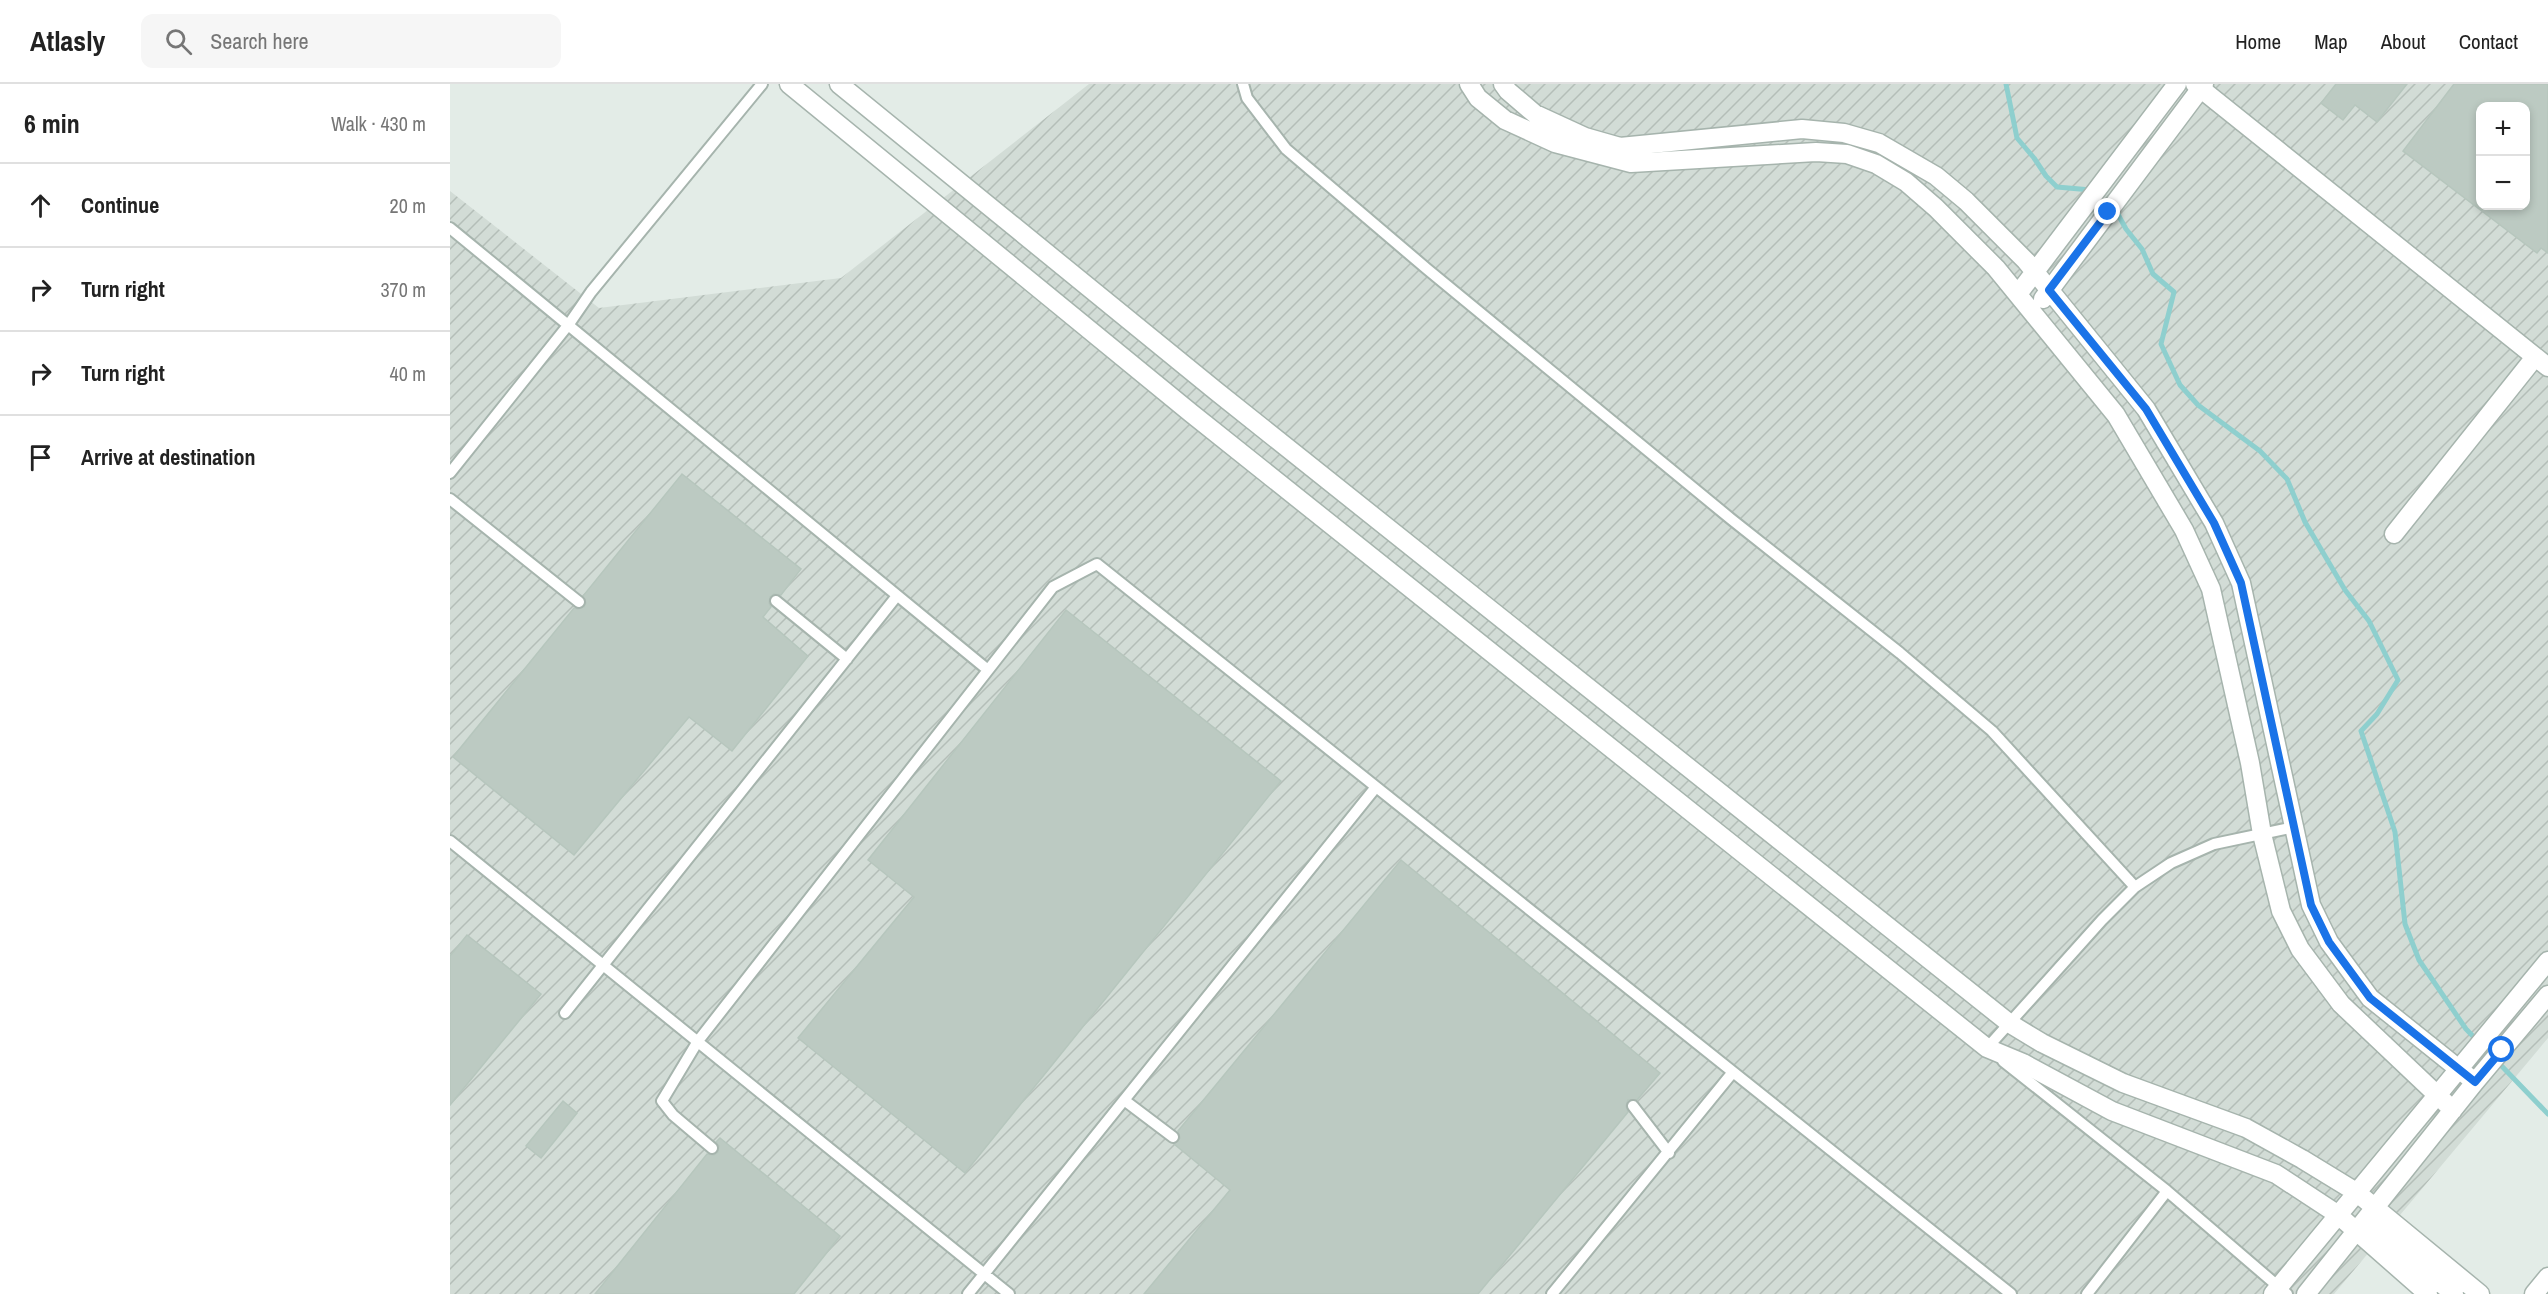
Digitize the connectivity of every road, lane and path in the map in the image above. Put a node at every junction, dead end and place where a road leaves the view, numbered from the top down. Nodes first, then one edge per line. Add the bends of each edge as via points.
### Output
1 (762, 84) edge
2 (789, 84) edge
3 (838, 84) edge
4 (1243, 84) edge
5 (1469, 84) edge
6 (1503, 84) edge
7 (2176, 84) edge
8 (2200, 86) edge
9 (450, 228) edge
10 (2035, 272) junction
11 (2049, 290) junction
12 (2018, 294) junction
13 (2033, 312) junction
14 (569, 324) junction
15 (2542, 362) edge
16 (450, 473) edge
17 (450, 500) edge
18 (2394, 534) dead end
19 (896, 597) junction
20 (776, 601) dead end
21 (579, 602) dead end
22 (847, 660) junction
23 (988, 670) junction
24 (1376, 787) junction
25 (2294, 827) junction
26 (2262, 834) junction
27 (450, 841) edge
28 (2135, 887) junction
29 (2548, 961) edge
30 (604, 966) junction
31 (2548, 995) edge
32 (565, 1013) dead end
33 (2009, 1023) junction
34 (698, 1041) junction
35 (1987, 1048) junction
36 (2457, 1069) junction
37 (1733, 1072) junction
38 (2475, 1082) junction
39 (2436, 1094) junction
40 (1124, 1100) junction
41 (1633, 1106) dead end
42 (2453, 1110) junction
43 (1173, 1137) dead end
44 (712, 1148) dead end
45 (1669, 1153) junction
46 (2167, 1191) junction
47 (2356, 1192) junction
48 (2337, 1214) junction
49 (2366, 1220) junction
50 (984, 1274) junction
51 (2548, 1277) edge
52 (2280, 1292) edge
53 (968, 1294) edge
54 (1010, 1294) edge
55 (1552, 1294) edge
56 (2011, 1294) edge
57 (2087, 1294) edge
58 (2306, 1294) edge
59 (2428, 1294) edge
60 (2454, 1294) edge
61 (2480, 1294) edge
62 (2534, 1294) edge

1 - 14 lane
2 - 35 street via 1191,413
3 - 33 street
4 - 28 lane via 1247,98 1286,149 1992,732
5 - 12 street via 1478,98 1505,120 1555,143 1631,163 1816,152 1847,154 1876,164 1906,182 1936,208
6 - 10 street via 1535,114 1620,147 1803,129 1844,133 1879,143 1936,176
7 - 10 street
8 - 11 street
8 - 15 street
9 - 14 lane
10 - 11 street
10 - 12 street
11 - 13 street
11 - 25 street via 2146,409 2214,523 2241,583
12 - 13 street
13 - 26 street via 2116,415 2184,530 2211,589
14 - 16 lane
14 - 19 lane
15 - 18 street
17 - 21 lane
19 - 22 lane
19 - 23 lane
20 - 22 lane
22 - 30 lane
23 - 24 lane via 1053,587 1097,564
23 - 34 lane
24 - 37 lane
24 - 40 lane
25 - 26 lane
25 - 36 street via 2311,905 2329,942 2370,998
26 - 28 lane via 2192,853 2171,862
26 - 39 street via 2282,911 2300,949 2341,1004
27 - 30 lane
28 - 33 lane
29 - 36 street
30 - 32 lane
30 - 34 lane
31 - 38 street
33 - 35 lane
33 - 47 street via 2123,1083 2246,1128
34 - 44 lane via 662,1101
34 - 50 lane
35 - 46 lane
35 - 48 street via 2112,1111 2276,1174
36 - 38 street
36 - 39 street
37 - 45 lane
37 - 56 lane
38 - 42 street
39 - 42 street
39 - 47 street
40 - 43 lane
40 - 50 lane
41 - 45 lane
42 - 49 street
45 - 55 lane
46 - 52 lane
46 - 57 lane
47 - 48 street
47 - 49 street
48 - 49 street
48 - 52 street
49 - 58 street
49 - 59 street
49 - 60 street
49 - 61 street
50 - 53 lane
50 - 54 lane
51 - 62 street

